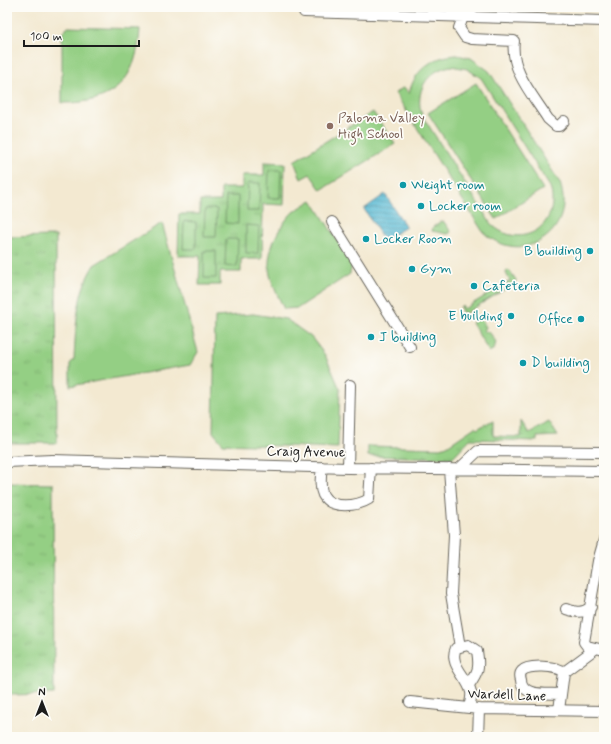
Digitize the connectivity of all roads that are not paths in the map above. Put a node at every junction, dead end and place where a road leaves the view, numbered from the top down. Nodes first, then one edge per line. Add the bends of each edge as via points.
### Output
1 (304, 12) dead end
2 (463, 17) junction
3 (604, 21) edge
4 (564, 121) dead end
5 (332, 222) dead end
6 (410, 348) dead end
7 (350, 385) dead end
8 (604, 452) edge
9 (7, 462) edge
10 (322, 467) junction
11 (348, 468) junction
12 (371, 468) junction
13 (449, 469) junction
14 (459, 469) junction
15 (604, 471) edge
16 (604, 540) edge
17 (598, 561) junction
18 (604, 572) edge
19 (591, 607) junction
20 (566, 609) dead end
21 (460, 647) junction
22 (599, 650) edge
23 (564, 672) junction
24 (469, 685) junction
25 (560, 694) junction
26 (410, 702) dead end
27 (474, 708) junction
28 (558, 710) junction
29 (604, 711) edge
30 (478, 737) edge

1 - 2 street
2 - 3 street
2 - 4 street via 459,28 465,37 514,41 513,57 516,68 548,119 559,126
5 - 6 street
7 - 11 street
8 - 14 street via 478,451
9 - 10 street, Craig Avenue via 52,460
10 - 11 street, Craig Avenue
10 - 12 street via 321,486 324,496 332,503 345,505 362,504 369,499
11 - 12 street, Craig Avenue
12 - 13 street, Craig Avenue
13 - 14 street, Craig Avenue
13 - 21 street via 454,535 452,594
14 - 15 street, Craig Avenue
16 - 17 street
17 - 18 street
17 - 19 street
19 - 20 street via 577,613
19 - 22 street via 584,642 587,646
21 - 24 street via 456,648 455,652 456,666
21 - 24 street via 468,645 477,651 477,674
22 - 23 street
23 - 25 street
23 - 25 street via 554,667 528,667 520,675 521,686 528,692
24 - 27 street
25 - 28 street
26 - 27 street, Wardell Lane
27 - 28 street, Wardell Lane
27 - 30 street
28 - 29 street, Wardell Lane

